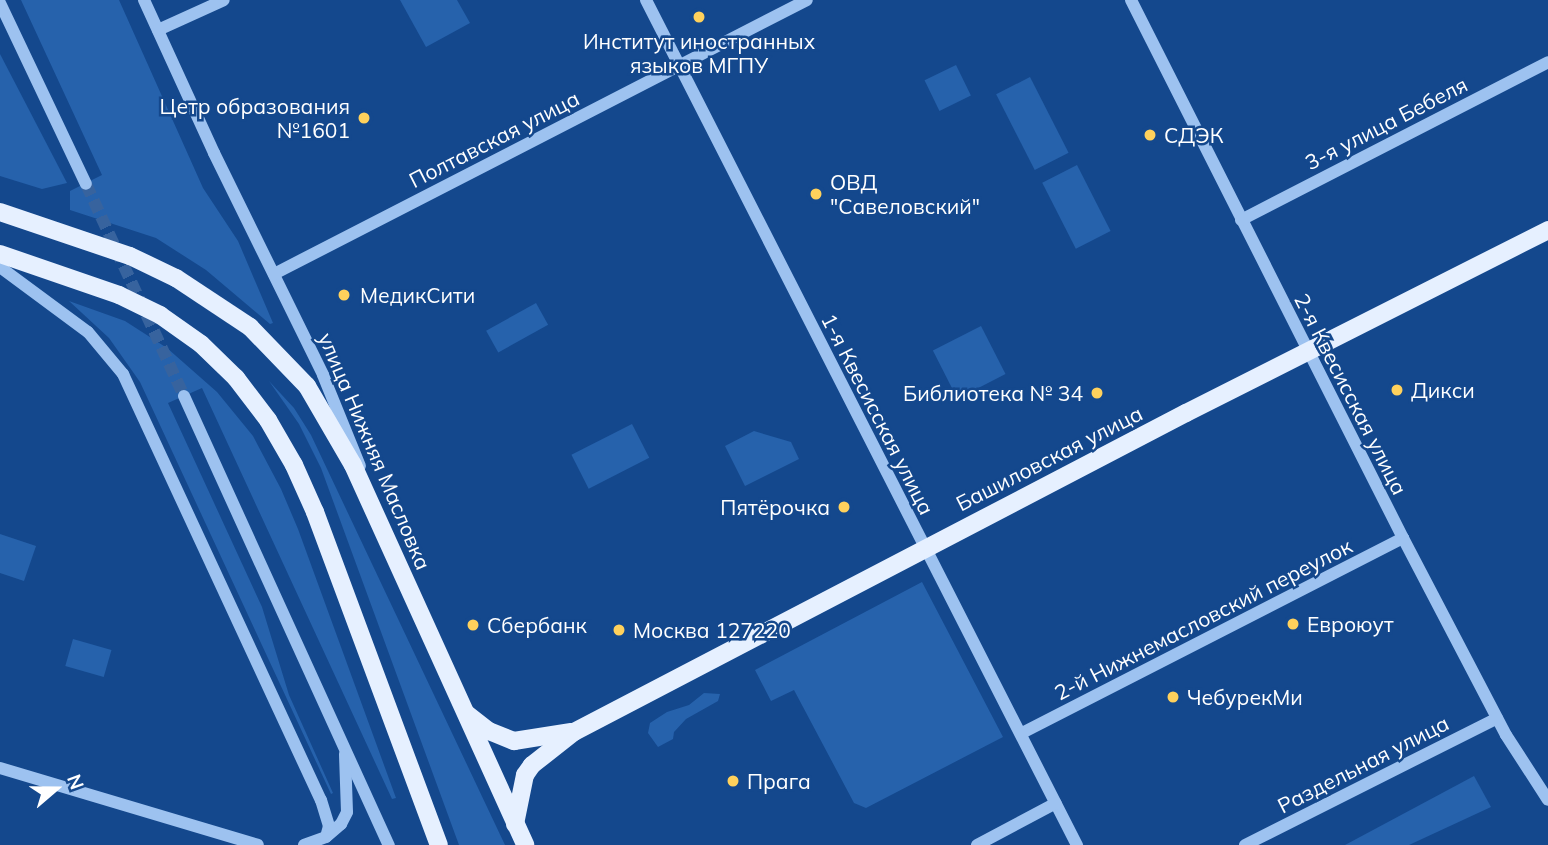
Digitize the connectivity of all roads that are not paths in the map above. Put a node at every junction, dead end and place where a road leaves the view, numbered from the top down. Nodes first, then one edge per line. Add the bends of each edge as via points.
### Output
1 (144, 0) edge
2 (224, 0) edge
3 (646, 0) edge
4 (807, 0) edge
5 (1131, 0) edge
6 (0, 2) edge
7 (158, 30) junction
8 (1548, 62) edge
9 (680, 66) junction
10 (86, 184) tunnel mouth
11 (0, 212) edge
12 (1241, 220) junction
13 (1548, 230) edge
14 (0, 254) edge
15 (0, 267) edge
16 (274, 274) junction
17 (1308, 352) junction
18 (184, 396) tunnel mouth
19 (377, 516) junction
20 (1403, 538) junction
21 (925, 548) junction
22 (463, 711) junction
23 (1497, 718) junction
24 (574, 732) junction
25 (1022, 733) junction
26 (344, 743) junction
27 (0, 768) edge
28 (1548, 800) edge
29 (1056, 803) junction
30 (515, 824) junction
31 (326, 837) junction
32 (258, 845) edge
33 (304, 845) edge
34 (389, 845) edge
35 (439, 845) edge
36 (525, 845) edge
37 (978, 845) edge
38 (1077, 845) edge
39 (1245, 845) edge

1 - 7 street, улица Нижняя Масловка
2 - 7 street
3 - 9 street, 1-я Квесисская улица
4 - 9 street, Полтавская улица
5 - 12 street, 2-я Квесисская улица
6 - 10 street
7 - 16 street, улица Нижняя Масловка
8 - 12 street, 3-я улица Бебеля
9 - 16 street, Полтавская улица
9 - 21 street, 1-я Квесисская улица
11 - 19 main road via 130,256 176,278 250,327 307,386
12 - 17 street, 2-я Квесисская улица
13 - 17 main road, Башиловская улица
14 - 35 main road via 119,295 160,315 201,344 236,378 268,420 315,512
15 - 31 street via 88,332 124,374 321,800 329,826
16 - 19 street, улица Нижняя Масловка via 354,447
17 - 20 street, 2-я Квесисская улица
17 - 21 main road, Башиловская улица
18 - 26 street
19 - 22 main road, улица Нижняя Масловка
20 - 23 street, 2-я Квесисская улица
20 - 25 street, 2-й Нижнемасловский переулок
21 - 24 main road, Башиловская улица
21 - 25 street, 1-я Квесисская улица
22 - 24 main road, Башиловская улица via 489,731 514,741
22 - 30 main road, улица Нижняя Масловка
23 - 28 street, 2-я Квесисская улица
23 - 39 street, Раздельная улица
24 - 30 main road, Башиловская улица via 525,775
25 - 29 street, 1-я Квесисская улица
26 - 31 street via 347,812
26 - 34 street
27 - 32 street
29 - 37 street
29 - 38 street, 1-я Квесисская улица
30 - 36 main road, улица Нижняя Масловка
31 - 33 street

